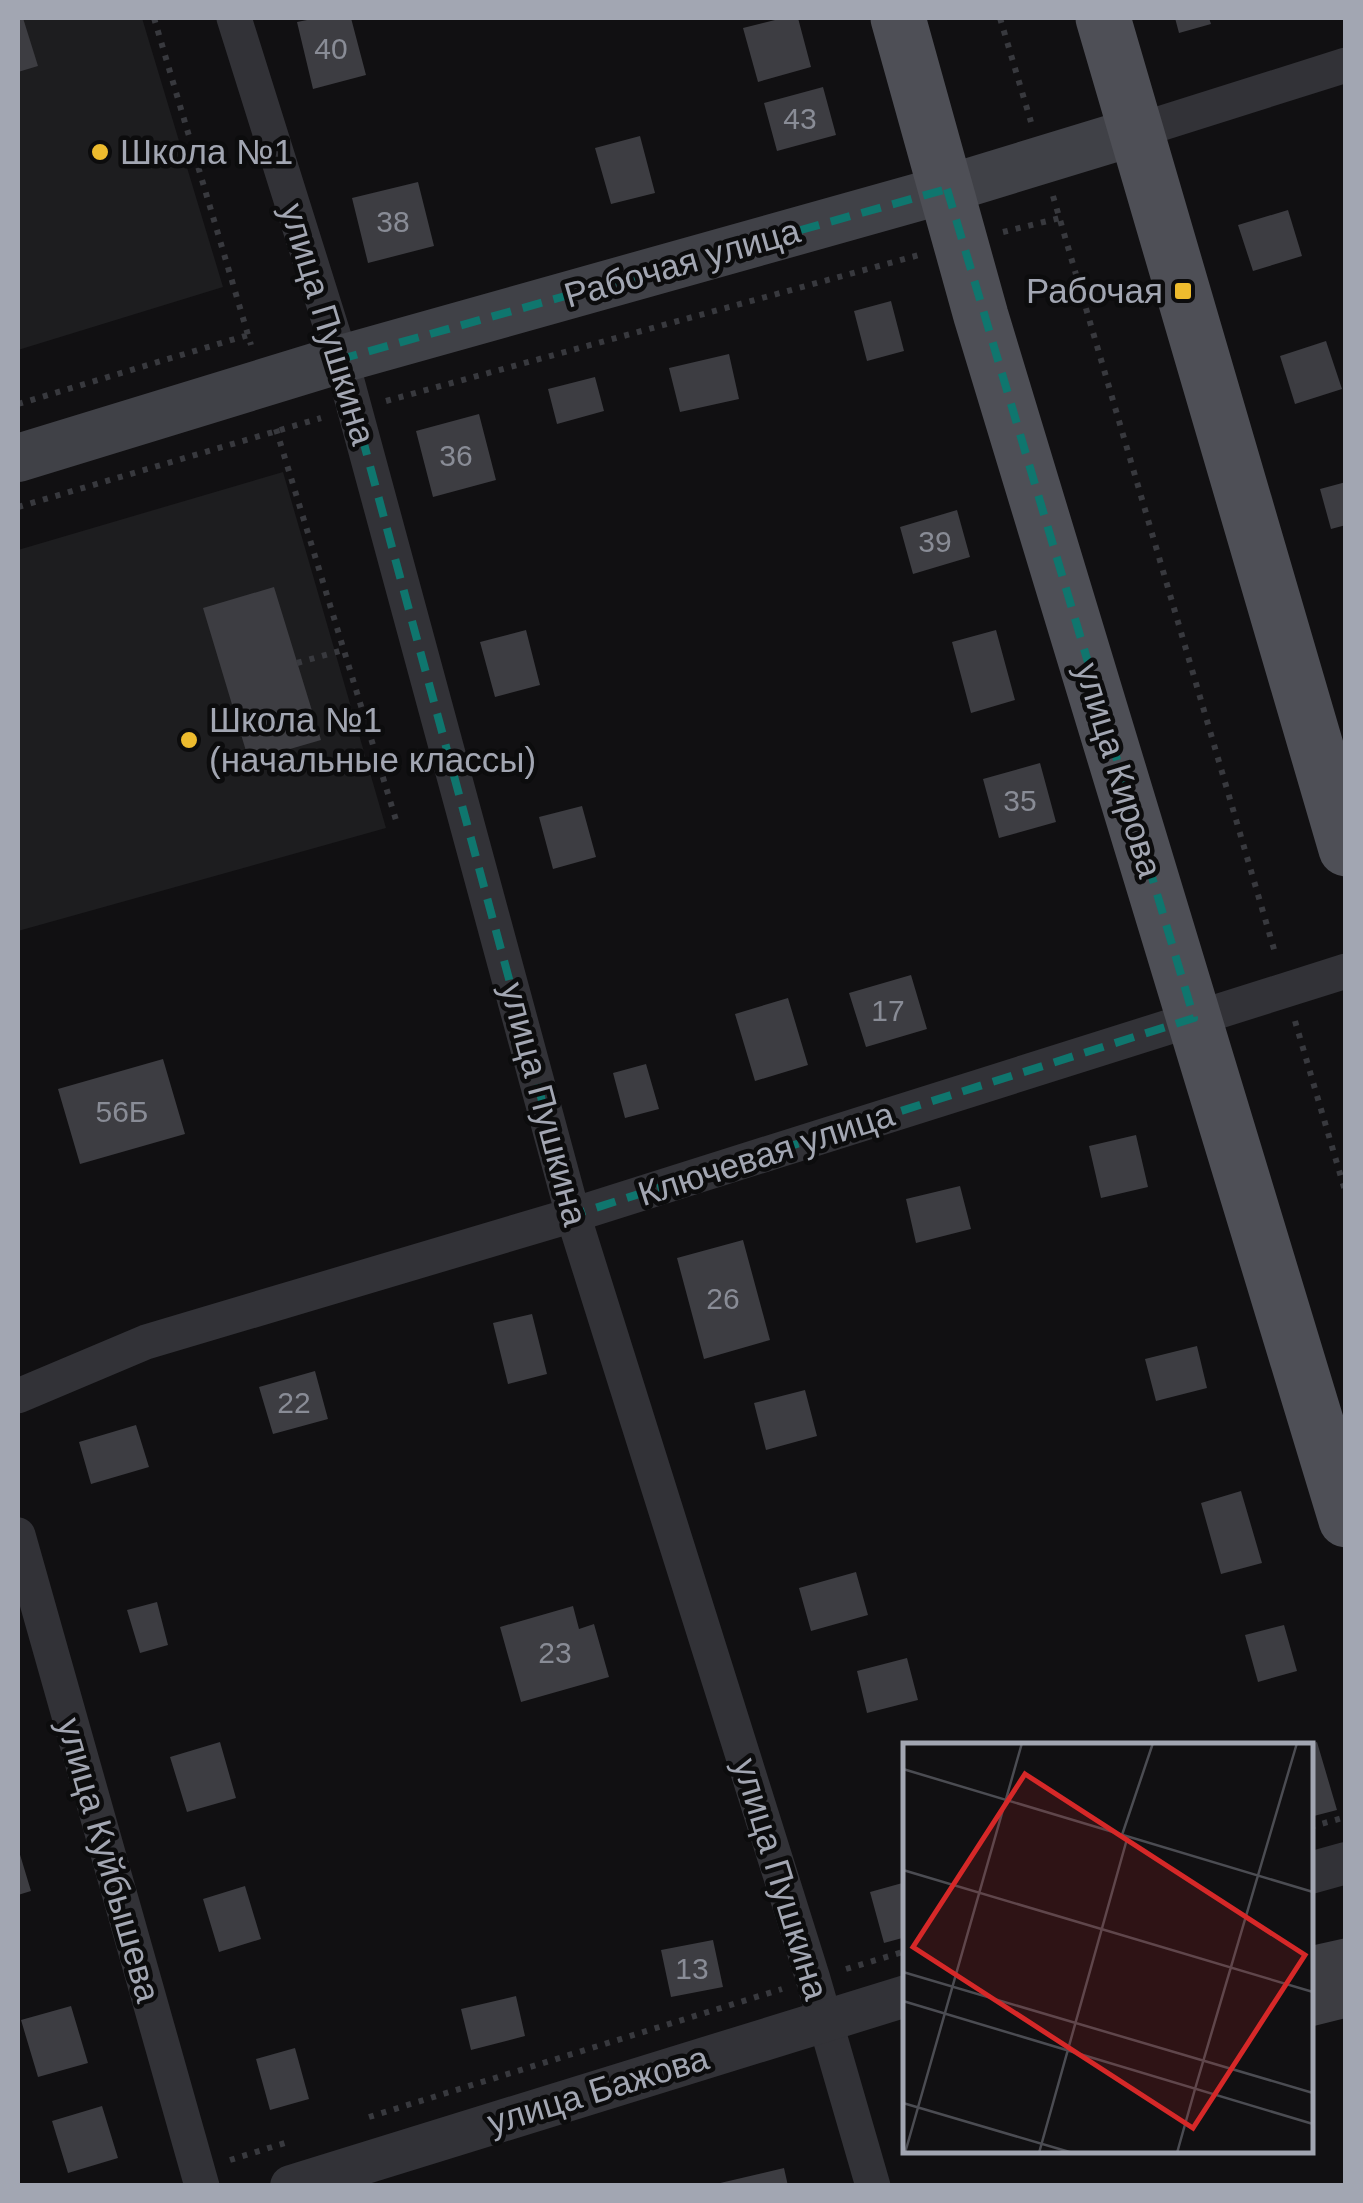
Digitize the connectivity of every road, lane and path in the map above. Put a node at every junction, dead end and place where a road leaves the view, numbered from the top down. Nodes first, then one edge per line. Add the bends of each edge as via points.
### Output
1 (234, 18) edge
2 (898, 18) edge
3 (1000, 18) edge
4 (1103, 18) edge
5 (1346, 65) edge
6 (1137, 131) junction
7 (1042, 161) junction
8 (948, 188) junction
9 (1060, 218) junction
10 (960, 243) junction
11 (248, 335) dead end
12 (341, 359) junction
13 (18, 404) edge
14 (355, 410) junction
15 (18, 458) edge
16 (18, 508) edge
17 (344, 650) dead end
18 (298, 663) dead end
19 (1346, 849) edge
20 (1346, 971) edge
21 (1286, 990) junction
22 (1194, 1018) junction
23 (1346, 1194) edge
24 (574, 1215) junction
25 (18, 1396) edge
26 (1346, 1520) edge
27 (18, 1535) edge
28 (1346, 1816) edge
29 (1313, 1826) edge
30 (1346, 1863) edge
31 (1313, 1873) edge
32 (903, 1952) edge
33 (813, 1979) junction
34 (903, 1997) edge
35 (825, 2020) junction
36 (364, 2118) dead end
37 (289, 2142) dead end
38 (199, 2178) edge
39 (291, 2186) edge
40 (873, 2186) edge

1 - 12 street, улица Пушкина
2 - 8 main road, улица Кирова
3 - 7 path
4 - 6 main road
5 - 6 street, Рабочая улица
6 - 7 main road, Рабочая улица
6 - 19 main road
7 - 8 main road, Рабочая улица
7 - 9 path
8 - 10 main road, улица Кирова
8 - 12 main road, Рабочая улица
9 - 10 path
9 - 21 path
10 - 14 path
10 - 22 main road, улица Кирова
11 - 13 path
12 - 14 street, улица Пушкина
12 - 15 main road, Рабочая улица
14 - 16 path
14 - 24 street, улица Пушкина
17 - 18 path
20 - 21 street, Ключевая улица
21 - 22 street, Ключевая улица
21 - 23 path
22 - 24 street, Ключевая улица
22 - 26 main road, улица Кирова
24 - 25 street, Ключевая улица via 146,1342
24 - 33 street, улица Пушкина
27 - 38 street, улица Куйбышева
28 - 29 path
30 - 31 street
32 - 33 path
33 - 35 street, улица Пушкина
33 - 36 path
34 - 35 street, улица Бажова
35 - 39 street, улица Бажова
35 - 40 street, улица Пушкина
37 - 38 path

